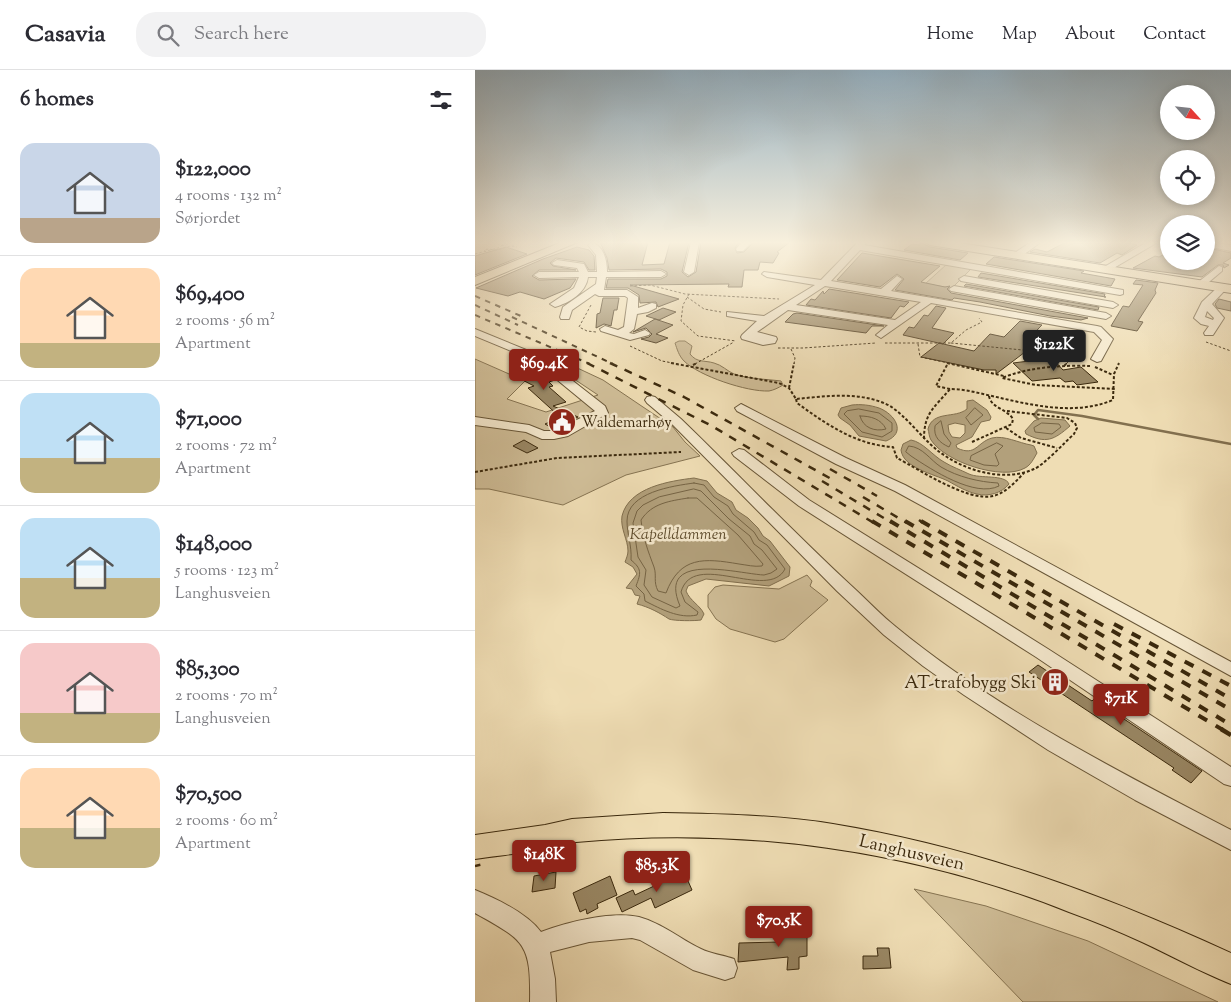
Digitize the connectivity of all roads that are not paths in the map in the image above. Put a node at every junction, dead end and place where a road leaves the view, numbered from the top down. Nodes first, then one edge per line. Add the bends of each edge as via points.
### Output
1 (582, 285) edge
2 (600, 285) edge
3 (820, 285) edge
4 (833, 285) edge
5 (891, 285) edge
6 (958, 285) edge
7 (1001, 285) edge
8 (1081, 285) edge
9 (1124, 285) edge
10 (1204, 285) edge
11 (1226, 288) edge
12 (599, 289) junction
13 (954, 289) junction
14 (1120, 292) junction
15 (883, 293) junction
16 (929, 300) junction
17 (942, 302) junction
18 (785, 303) junction
19 (555, 304) dead end
20 (633, 304) junction
21 (1206, 304) junction
22 (1113, 305) junction
23 (731, 314) road end
24 (1106, 316) junction
25 (565, 317) dead end
26 (767, 320) junction
27 (897, 323) junction
28 (1215, 323) junction
29 (639, 327) junction
30 (1046, 328) dead end
31 (605, 330) road end
32 (1097, 331) junction
33 (475, 332) edge
34 (622, 332) junction
35 (1209, 333) road end
36 (881, 335) dead end
37 (750, 336) road end
38 (1097, 359) road end
39 (651, 400) dead end
40 (741, 408) dead end
41 (477, 422) edge
42 (739, 453) dead end
43 (1231, 670) edge
44 (1231, 778) edge
45 (573, 830) junction
46 (475, 835) edge
47 (1231, 841) edge
48 (483, 855) edge
49 (475, 902) edge
50 (537, 944) junction
51 (725, 968) dead end
52 (1231, 969) edge
53 (543, 1002) edge

1 - 19 street
2 - 12 street
3 - 18 street
4 - 15 street
5 - 15 street
6 - 13 street
7 - 22 street
8 - 14 street
9 - 14 street
10 - 11 main road
11 - 21 street
12 - 20 street via 627,293
12 - 25 street via 567,309
13 - 17 street
13 - 24 street
14 - 22 street
15 - 16 street
16 - 17 street
16 - 27 street
17 - 32 street
18 - 26 street
18 - 27 street
20 - 20 street via 642,310 647,300
20 - 29 street
21 - 28 street via 1217,315
21 - 28 street via 1200,319
22 - 24 street
23 - 26 street
24 - 32 street
26 - 37 street
27 - 36 street
28 - 35 street
29 - 34 street
29 - 34 street via 634,338
30 - 32 street
31 - 34 street
32 - 38 street via 1108,339
33 - 41 street via 537,358 601,408 602,413 554,435
39 - 47 street via 823,568 923,656 1067,752
40 - 43 street via 900,488
42 - 44 street via 804,503 1042,653
45 - 46 main road, Langhusveien via 544,827
45 - 48 main road, Langhusveien
45 - 52 main road, Langhusveien via 641,825 738,825 837,835 905,848 980,868 1066,897
49 - 50 street via 518,926
50 - 51 street via 609,928 633,927 658,936 699,961
50 - 53 street via 543,970

